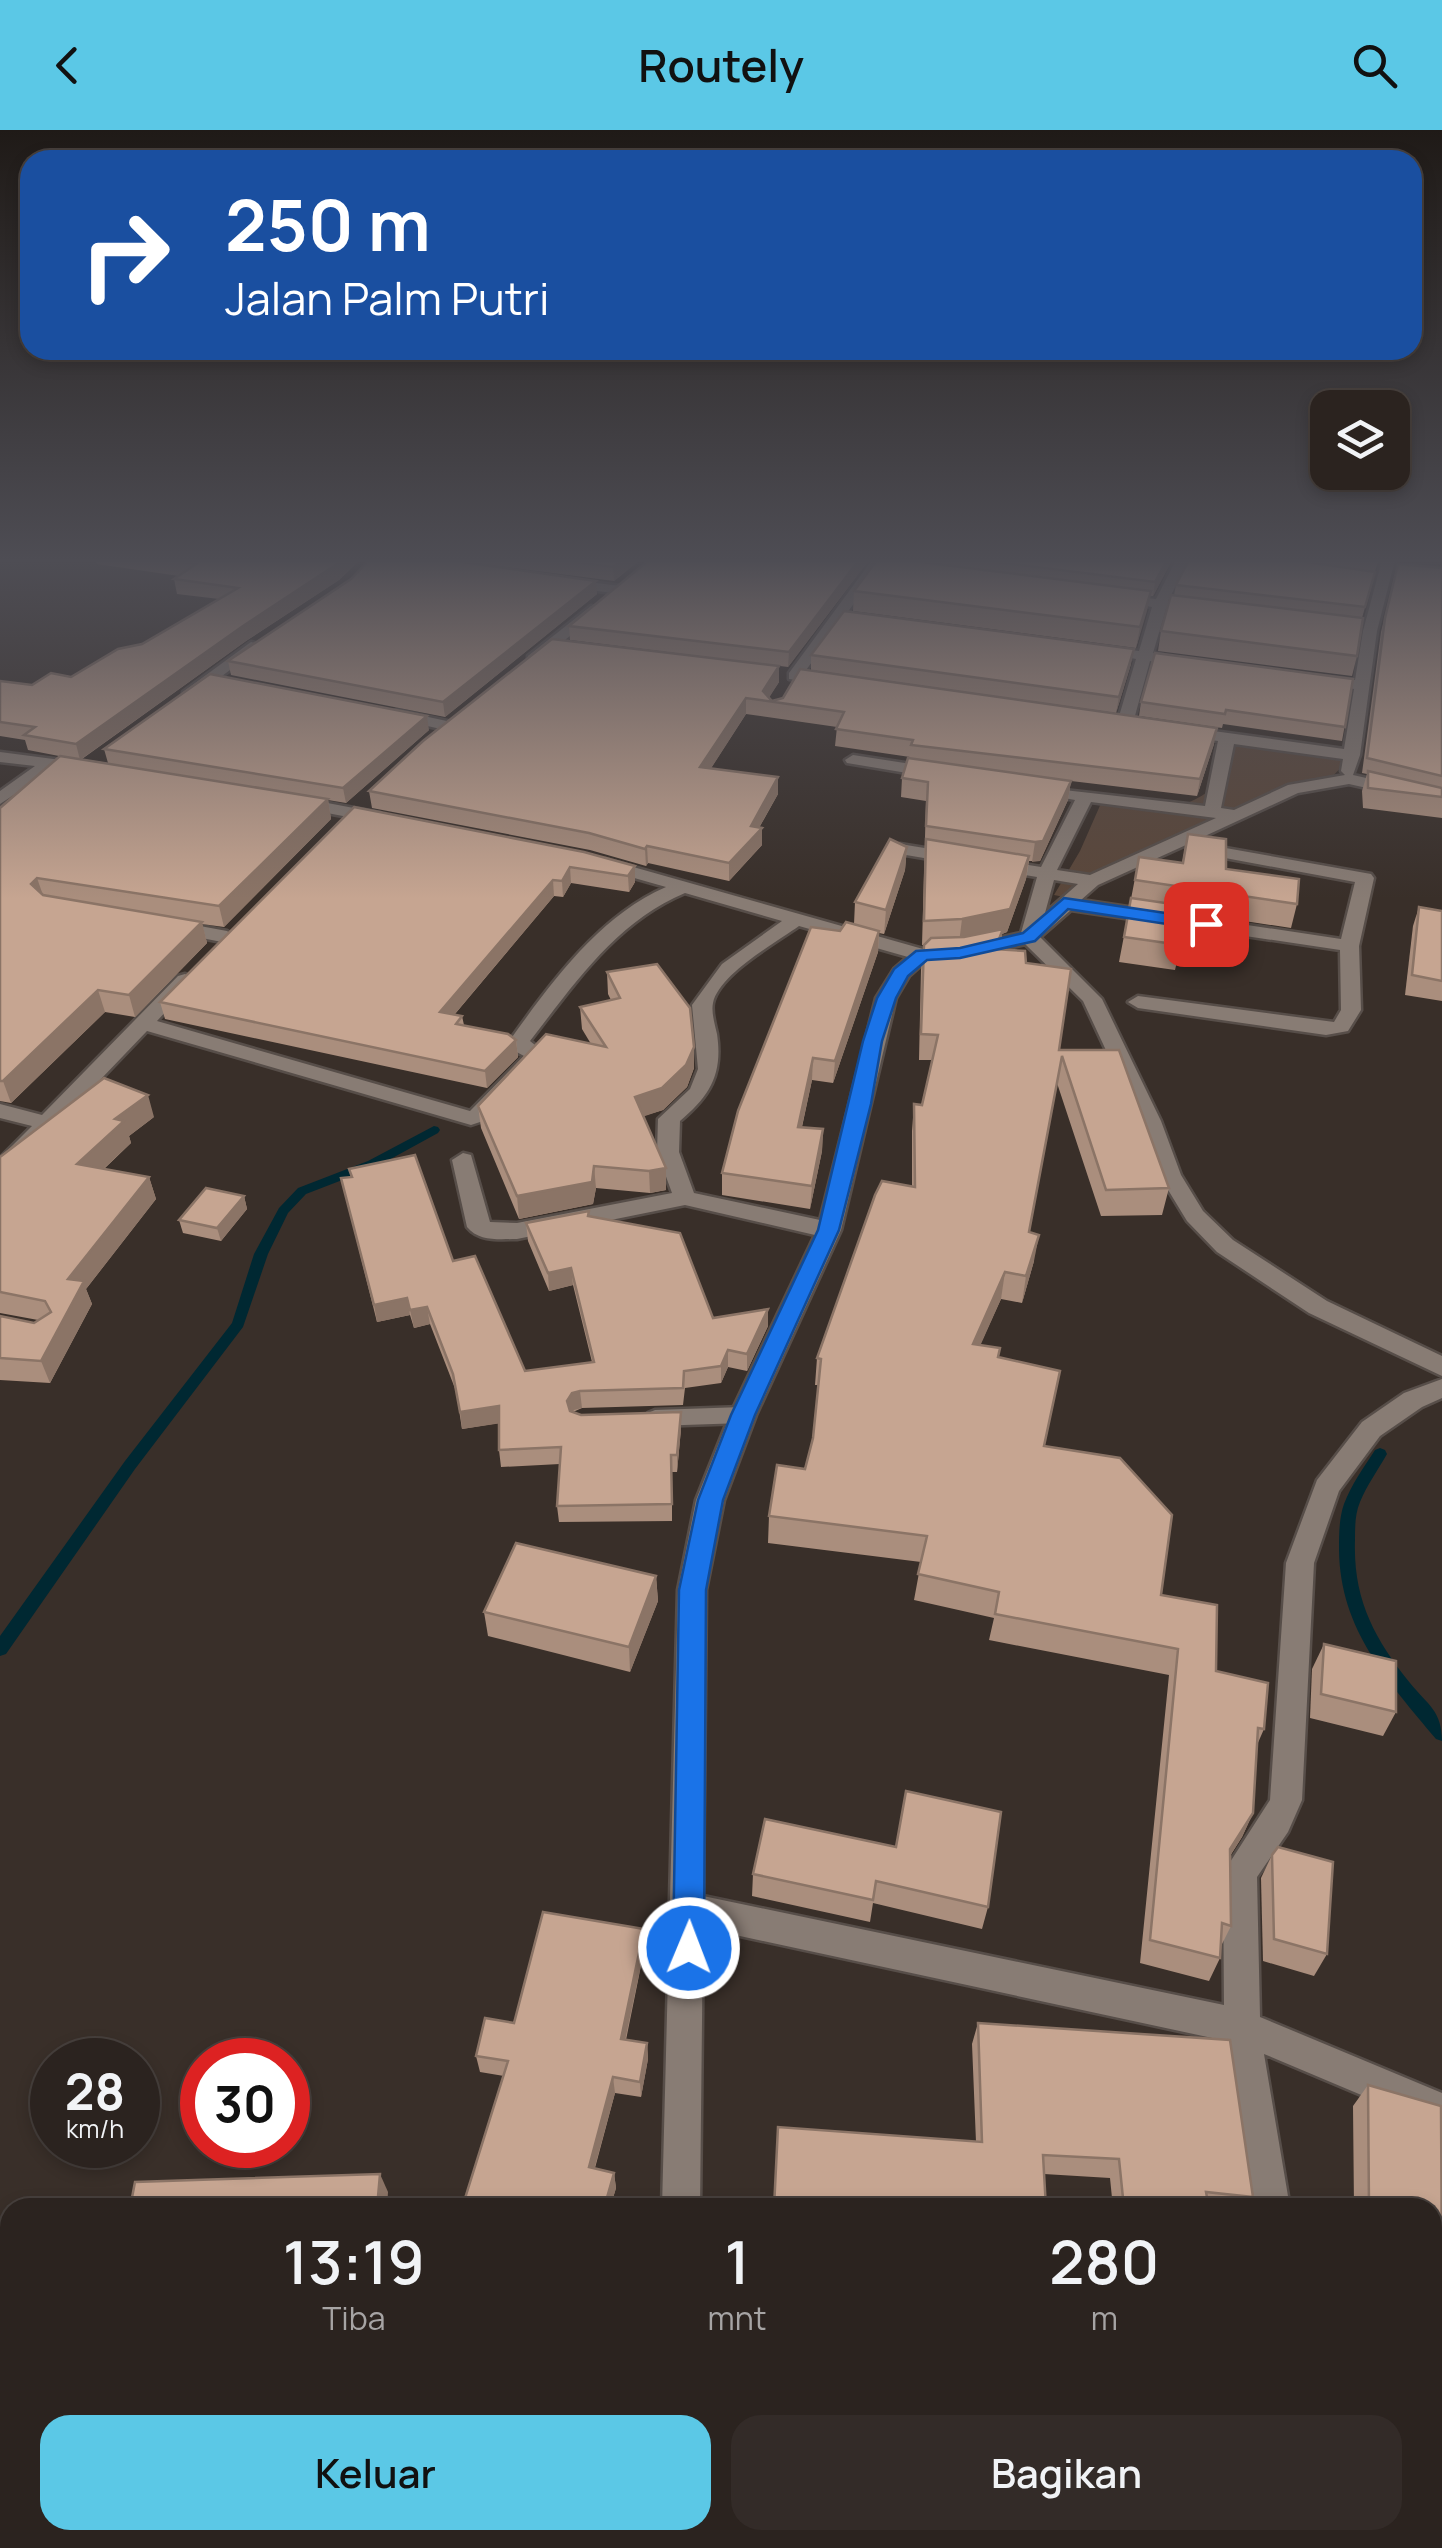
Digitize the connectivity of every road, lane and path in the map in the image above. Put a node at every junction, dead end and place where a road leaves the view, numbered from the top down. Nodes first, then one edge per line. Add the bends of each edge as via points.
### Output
1 (218, 673) edge
2 (796, 673) edge
3 (1142, 673) edge
4 (1365, 673) edge
5 (775, 674) edge
6 (794, 676) junction
7 (209, 679) junction
8 (1308, 679) edge
9 (226, 683) edge
10 (852, 684) edge
11 (1364, 686) junction
12 (784, 692) edge
13 (179, 702) edge
14 (376, 712) edge
15 (1105, 721) edge
16 (1142, 726) junction
17 (1227, 738) junction
18 (428, 743) edge
19 (0, 758) edge
20 (852, 760) dead end
21 (48, 764) junction
22 (96, 766) edge
23 (1351, 767) junction
24 (949, 775) edge
25 (1046, 790) edge
26 (1085, 796) junction
27 (0, 800) edge
28 (282, 800) edge
29 (1442, 800) edge
30 (1223, 813) junction
31 (406, 823) edge
32 (1174, 844) junction
33 (900, 849) edge
34 (589, 859) edge
35 (1048, 872) junction
36 (1092, 880) junction
37 (685, 886) junction
38 (1064, 904) junction
39 (798, 918) junction
40 (148, 923) edge
41 (1029, 937) junction
42 (1349, 946) junction
43 (922, 955) junction
44 (1138, 1002) dead end
45 (143, 1022) junction
46 (0, 1111) edge
47 (48, 1123) junction
48 (463, 1160) dead end
49 (0, 1171) edge
50 (685, 1198) junction
51 (829, 1230) junction
52 (1442, 1367) edge
53 (1442, 1388) edge
54 (743, 1415) junction
55 (636, 1418) edge
56 (690, 1910) junction
57 (1242, 2027) junction
58 (1442, 2111) edge
59 (681, 2198) edge
60 (1269, 2198) edge

1 - 7 street
2 - 6 street
3 - 16 street
4 - 11 street
5 - 6 street
6 - 10 street
6 - 12 street
7 - 9 street
7 - 13 street
8 - 11 street
11 - 23 street
14 - 18 street via 457,720
15 - 16 street
16 - 17 street
17 - 23 street
17 - 30 street
19 - 21 street
20 - 24 street
21 - 22 street
21 - 27 street
23 - 29 street
23 - 30 street
25 - 26 street
26 - 30 street
26 - 35 street
28 - 31 street
30 - 32 street
32 - 36 street
32 - 42 street via 1364,876
33 - 35 street
34 - 37 street
35 - 36 street
35 - 41 street
36 - 38 street
37 - 39 street
37 - 45 street via 650,899 596,946 520,1040 534,1057 472,1118
38 - 41 street
38 - 42 street
39 - 43 street
39 - 50 street via 704,997 712,1063 704,1088 670,1120 668,1152
40 - 45 street via 221,944
41 - 43 street
41 - 52 street via 1092,999 1194,1216 1226,1246 1318,1308
42 - 44 street via 1350,1010 1342,1027
43 - 51 street via 900,973 886,998
45 - 47 street
46 - 47 street
47 - 49 street
48 - 50 street via 479,1226 492,1232
50 - 51 street
51 - 54 street
53 - 57 street via 1370,1428 1327,1486 1300,1563 1286,1800 1240,1872
54 - 55 lane
54 - 56 street via 710,1500 692,1590
56 - 57 street
56 - 59 street
57 - 58 street
57 - 60 street

